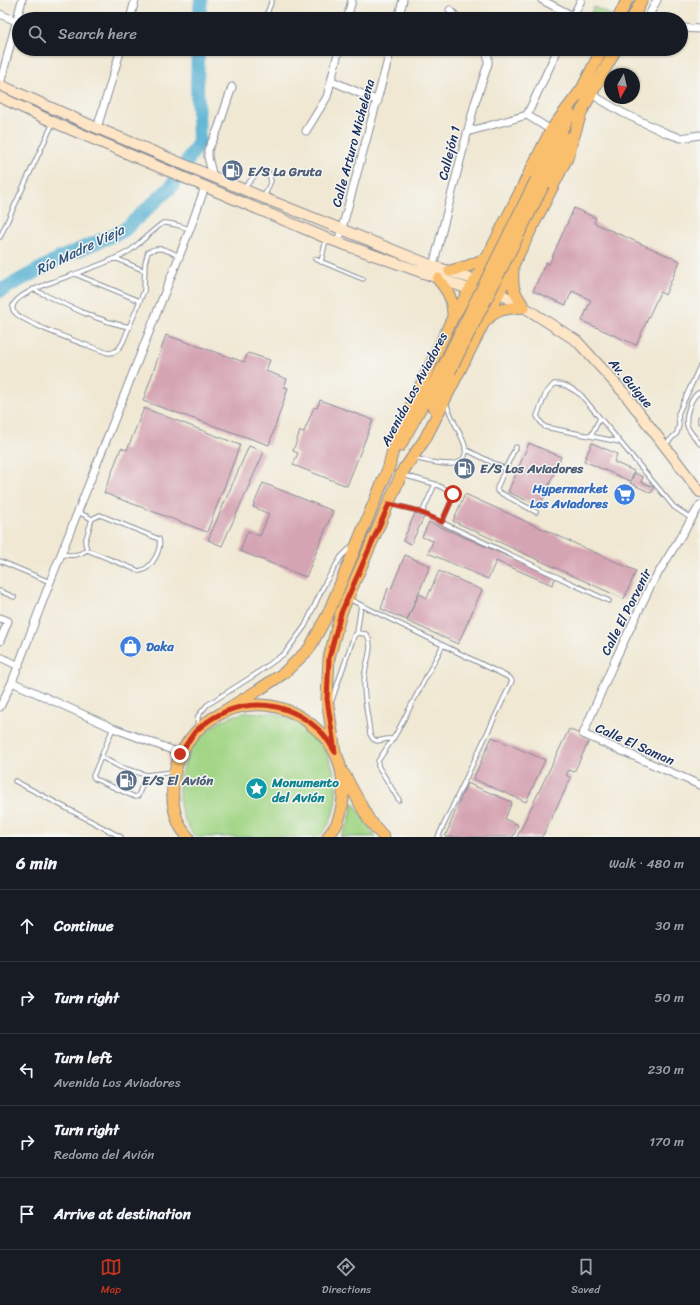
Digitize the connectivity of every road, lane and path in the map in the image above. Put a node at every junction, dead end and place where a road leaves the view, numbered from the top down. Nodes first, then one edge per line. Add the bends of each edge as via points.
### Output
1 (22, 0) edge
2 (135, 0) edge
3 (272, 0) edge
4 (352, 0) edge
5 (403, 0) edge
6 (542, 0) edge
7 (581, 0) edge
8 (627, 0) edge
9 (642, 0) edge
10 (657, 0) edge
11 (19, 12) edge
12 (132, 12) edge
13 (268, 12) edge
14 (349, 12) edge
15 (400, 12) edge
16 (562, 12) edge
17 (575, 12) edge
18 (621, 12) edge
19 (636, 12) edge
20 (651, 12) edge
21 (0, 14) edge
22 (12, 19) edge
23 (688, 28) edge
24 (700, 29) edge
25 (12, 37) edge
26 (119, 56) edge
27 (337, 56) edge
28 (389, 56) edge
29 (488, 56) edge
30 (555, 56) edge
31 (599, 56) edge
32 (611, 56) edge
33 (332, 81) junction
34 (0, 84) edge
35 (232, 87) dead end
36 (586, 92) junction
37 (0, 97) edge
38 (378, 101) junction
39 (582, 110) junction
40 (527, 115) junction
41 (53, 122) junction
42 (97, 128) junction
43 (306, 131) dead end
44 (467, 132) junction
45 (555, 132) junction
46 (700, 135) edge
47 (213, 177) junction
48 (540, 182) junction
49 (201, 185) junction
50 (243, 190) junction
51 (264, 198) junction
52 (190, 229) junction
53 (341, 230) junction
54 (0, 236) edge
55 (326, 238) junction
56 (338, 243) junction
57 (179, 256) junction
58 (115, 258) junction
59 (487, 258) junction
60 (315, 259) dead end
61 (514, 261) junction
62 (321, 262) junction
63 (433, 266) junction
64 (145, 271) junction
65 (450, 271) junction
66 (75, 274) junction
67 (363, 279) dead end
68 (438, 279) junction
69 (473, 285) junction
70 (33, 289) junction
71 (496, 296) junction
72 (140, 301) junction
73 (524, 307) junction
74 (453, 317) junction
75 (130, 327) junction
76 (480, 328) junction
77 (700, 366) edge
78 (446, 369) junction
79 (700, 392) edge
80 (444, 400) junction
81 (600, 418) junction
82 (700, 418) edge
83 (700, 422) edge
84 (591, 436) junction
85 (620, 442) junction
86 (700, 444) edge
87 (665, 446) junction
88 (516, 447) dead end
89 (465, 449) junction
90 (413, 457) junction
91 (505, 468) junction
92 (388, 470) junction
93 (401, 474) junction
94 (435, 484) junction
95 (700, 492) edge
96 (389, 504) junction
97 (700, 505) edge
98 (78, 512) junction
99 (536, 512) dead end
100 (422, 513) junction
101 (692, 518) junction
102 (92, 519) junction
103 (442, 522) junction
104 (358, 540) junction
105 (87, 550) junction
106 (61, 554) junction
107 (0, 561) edge
108 (50, 582) junction
109 (0, 591) edge
110 (14, 597) dead end
111 (348, 598) junction
112 (609, 601) dead end
113 (361, 605) junction
114 (0, 618) edge
115 (2, 628) edge
116 (358, 633) junction
117 (0, 641) edge
118 (442, 645) junction
119 (0, 657) edge
120 (19, 666) junction
121 (12, 682) junction
122 (3, 693) edge
123 (0, 707) edge
124 (329, 709) junction
125 (221, 713) junction
126 (113, 728) junction
127 (197, 730) junction
128 (583, 734) joint
129 (393, 739) junction
130 (335, 752) junction
131 (180, 754) junction
132 (101, 757) junction
133 (341, 769) junction
134 (174, 772) junction
135 (146, 775) junction
136 (15, 781) dead end
137 (700, 785) edge
138 (399, 800) dead end
139 (179, 824) junction
140 (121, 837) edge
141 (182, 837) edge
142 (188, 837) edge
143 (328, 837) edge
144 (384, 837) edge
145 (438, 837) edge

1 - 11 street
2 - 12 street
3 - 13 lane
4 - 14 street
5 - 15 street
6 - 16 street
7 - 17 street
8 - 18 main road
9 - 19 main road
10 - 20 street
21 - 22 street
23 - 24 street
25 - 34 street
26 - 42 street
27 - 33 street
28 - 38 street, Calle Arturo Michelena
29 - 44 street, Callejón 1 via 488,64
30 - 40 street
31 - 36 main road, Avenida Los Aviadores
32 - 36 main road, Avenida Los Aviadores
33 - 38 street
33 - 43 street via 327,97
34 - 42 main road
35 - 47 street via 208,150
36 - 39 main road, Avenida Los Aviadores
36 - 45 main road, Avenida Los Aviadores
36 - 46 street via 666,134 681,138
37 - 41 main road
38 - 53 street, Calle Arturo Michelena
39 - 48 main road, Avenida Los Aviadores
39 - 61 main road via 567,158
40 - 44 street
40 - 45 street
41 - 49 main road
41 - 54 lane
42 - 47 main road
44 - 63 street, Callejón 1
45 - 48 main road, Avenida Los Aviadores
45 - 59 main road
47 - 50 main road
48 - 78 main road, Avenida Los Aviadores, bridge
49 - 52 street
49 - 55 main road
50 - 51 main road
50 - 51 lane via 258,172 269,173 271,181
51 - 53 main road
52 - 57 street
52 - 58 lane via 168,223 161,224 131,250
53 - 56 street, Calle Arturo Michelena
53 - 63 main road
55 - 56 main road
55 - 62 lane
56 - 68 main road
57 - 64 lane via 162,249 154,249 148,252
57 - 98 street
58 - 64 lane
58 - 66 lane
59 - 65 main road
59 - 69 main road
60 - 62 lane
61 - 71 main road
61 - 73 main road via 512,285 515,295
62 - 67 lane
63 - 65 main road
64 - 72 lane via 144,291
65 - 69 main road
66 - 70 lane
66 - 72 lane
68 - 69 main road
68 - 74 main road via 447,289 453,305
69 - 71 main road, Av. Guigue
69 - 74 main road
70 - 75 lane via 113,324
70 - 75 lane via 14,302 13,311 24,320 45,329 114,353 119,349
71 - 73 main road, Av. Guigue
71 - 76 main road
72 - 75 lane
73 - 76 main road via 496,312 489,316
73 - 87 main road, Av. Guigue via 577,341 624,393
74 - 92 main road via 396,438
76 - 80 main road
77 - 87 lane via 678,414 677,433
78 - 92 main road, Avenida Los Aviadores
78 - 93 main road, Avenida Los Aviadores
79 - 86 lane via 690,405 687,417 687,426
80 - 89 lane
80 - 90 main road via 425,440
81 - 84 lane
81 - 84 lane via 581,395 566,385 554,384 546,393 537,416 545,427
81 - 85 lane
82 - 83 lane
84 - 85 lane
85 - 101 lane via 674,507
87 - 95 main road, Av. Guigue
88 - 91 lane
89 - 90 lane via 464,458 457,463 438,464
89 - 91 lane
90 - 93 main road
91 - 99 lane via 497,491
92 - 104 main road, Avenida Los Aviadores
93 - 94 lane
93 - 96 main road, Avenida Los Aviadores
94 - 100 lane
94 - 103 lane via 453,494
96 - 100 lane
96 - 111 main road, Avenida Los Aviadores
97 - 101 street, Calle El Porvenir
98 - 102 lane
98 - 106 street
100 - 103 lane
101 - 128 street, Calle El Porvenir via 651,585
102 - 105 lane via 85,542
102 - 105 lane via 100,514 157,537 160,542 155,559 142,571
103 - 112 lane
104 - 125 main road, Avenida Los Aviadores via 328,614 309,649 279,676
104 - 127 lane via 341,557 325,583 305,626 285,653 207,705 198,716
105 - 106 lane via 72,556
106 - 108 street
107 - 108 lane
108 - 120 street
109 - 110 lane
111 - 113 lane
111 - 124 main road, Avenida Los Aviadores via 341,613 329,658
113 - 116 lane
113 - 118 lane
114 - 115 street via 8,621
115 - 117 street
116 - 124 lane via 354,636
116 - 129 lane via 366,634 370,638 364,691 370,734 377,741
118 - 129 lane
118 - 145 lane via 512,681
119 - 120 street
120 - 121 street
121 - 122 street
121 - 126 street
122 - 123 street
124 - 130 main road, Avenida Los Aviadores
125 - 127 main road
125 - 130 main road via 246,705 273,706 298,714 319,730
126 - 131 street
126 - 132 lane
127 - 131 main road
128 - 137 street, Calle El Saman
129 - 138 lane via 380,756 378,766
130 - 133 main road
131 - 134 main road
132 - 135 lane via 120,767
132 - 135 lane via 93,776 95,779 135,796 140,793
133 - 143 main road via 344,796 338,822
133 - 144 main road via 369,820
134 - 135 lane
134 - 139 main road via 172,799
136 - 140 lane
139 - 141 main road
139 - 142 main road

